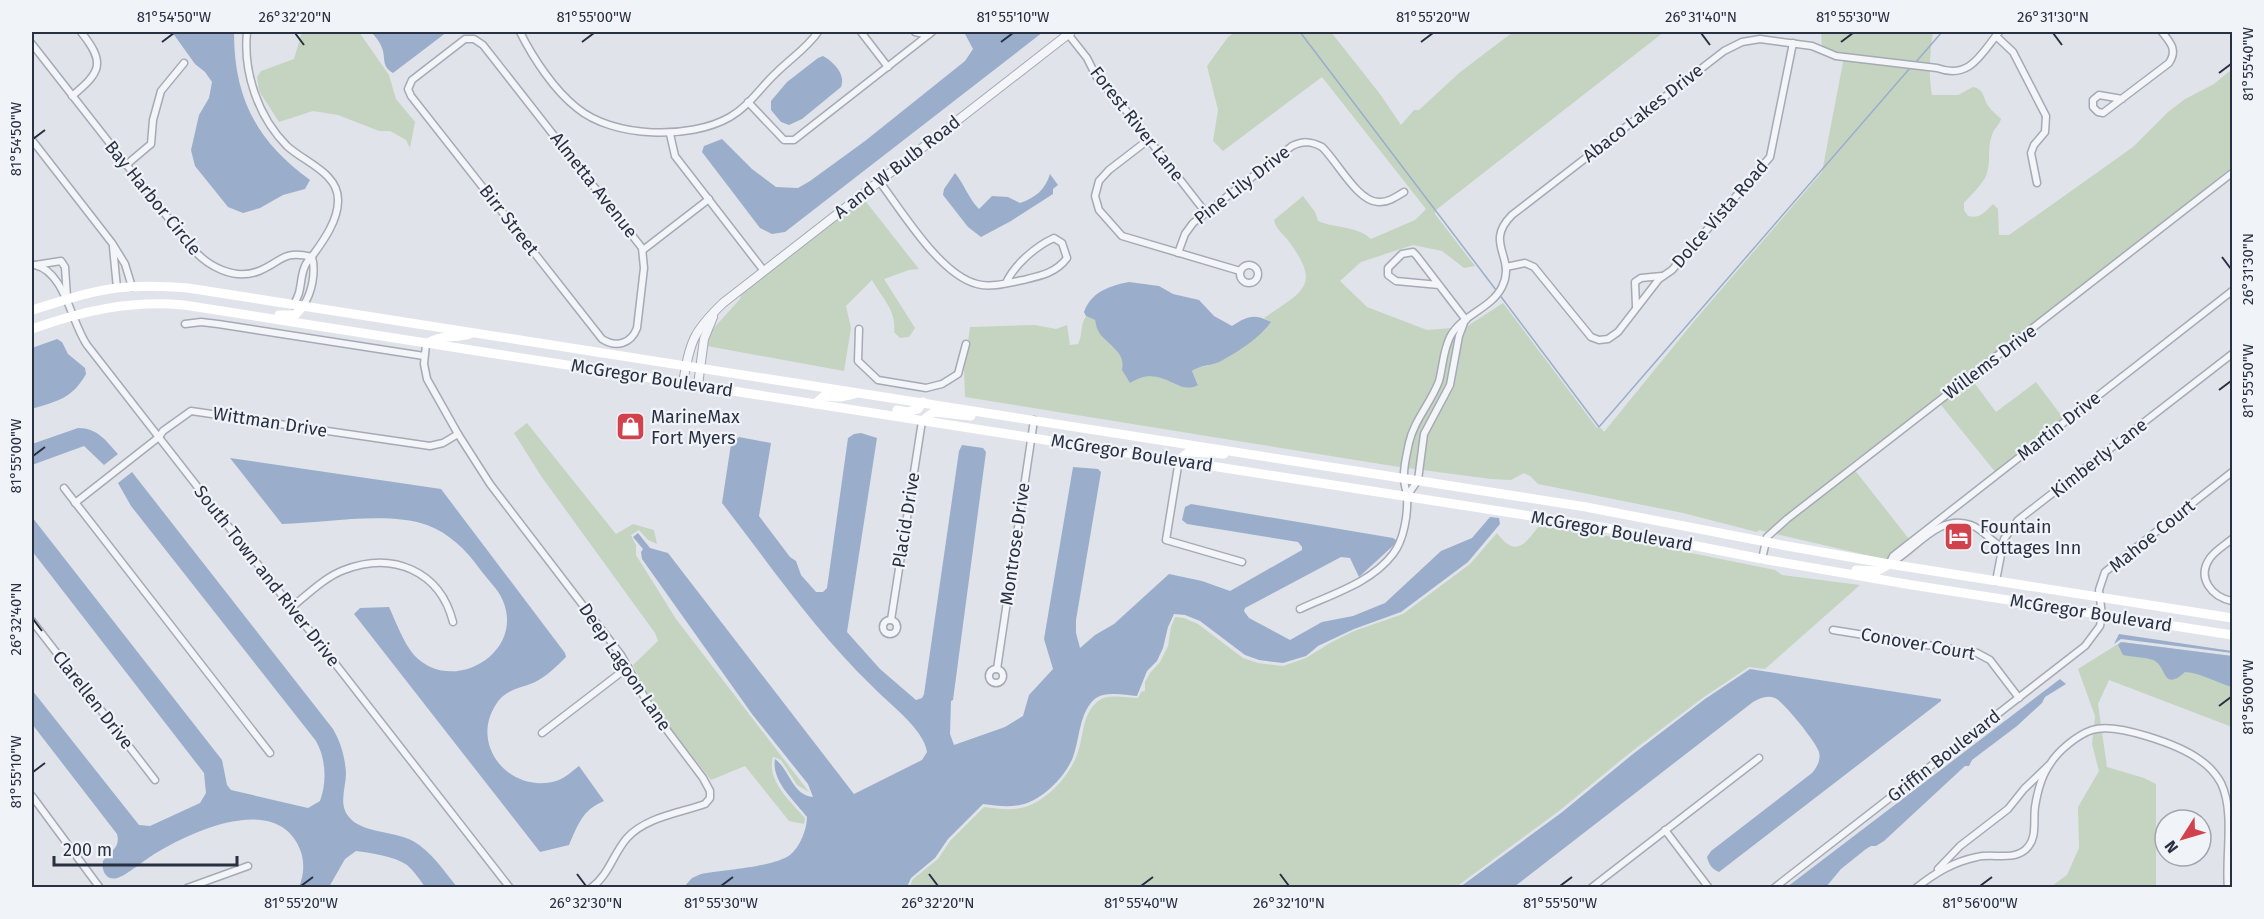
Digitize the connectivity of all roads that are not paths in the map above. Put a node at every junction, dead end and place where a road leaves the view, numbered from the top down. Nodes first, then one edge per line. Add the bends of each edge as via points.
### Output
1 (81, 32) edge
2 (247, 32) edge
3 (520, 32) edge
4 (818, 32) edge
5 (861, 32) edge
6 (915, 32) edge
7 (2162, 32) edge
8 (930, 33) edge
9 (1070, 33) edge
10 (1997, 34) edge
11 (474, 39) joint
12 (1793, 43) junction
13 (32, 44) edge
14 (183, 63) dead end
15 (888, 67) junction
16 (72, 96) junction
17 (2122, 99) dead end
18 (748, 102) junction
19 (670, 134) junction
20 (32, 140) edge
21 (1148, 140) junction
22 (126, 165) junction
23 (2232, 173) edge
24 (879, 181) junction
25 (2037, 183) dead end
26 (1404, 192) dead end
27 (709, 199) junction
28 (1206, 213) junction
29 (112, 243) junction
30 (643, 250) junction
31 (1178, 253) junction
32 (312, 257) junction
33 (33, 266) edge
34 (1506, 267) junction
35 (764, 271) junction
36 (1240, 272) dead end
37 (1663, 276) junction
38 (1005, 283) junction
39 (1439, 285) junction
40 (132, 287) junction
41 (117, 288) junction
42 (2232, 291) edge
43 (67, 299) junction
44 (723, 303) junction
45 (293, 305) junction
46 (303, 306) junction
47 (1635, 309) junction
48 (32, 310) edge
49 (72, 315) junction
50 (249, 315) junction
51 (1466, 320) junction
52 (185, 324) dead end
53 (32, 329) edge
54 (859, 330) dead end
55 (472, 333) junction
56 (426, 344) junction
57 (615, 344) joint
58 (966, 344) dead end
59 (2232, 354) edge
60 (424, 356) junction
61 (686, 366) junction
62 (700, 369) junction
63 (683, 383) junction
64 (698, 385) junction
65 (926, 388) junction
66 (859, 393) junction
67 (922, 402) junction
68 (815, 404) junction
69 (850, 408) junction
70 (988, 413) junction
71 (922, 420) junction
72 (1034, 420) junction
73 (458, 434) junction
74 (159, 437) junction
75 (1031, 437) junction
76 (1238, 452) junction
77 (1179, 460) junction
78 (2232, 472) edge
79 (1404, 478) junction
80 (1418, 480) junction
81 (64, 488) dead end
82 (1407, 496) junction
83 (75, 503) junction
84 (2232, 539) edge
85 (1764, 542) junction
86 (2002, 547) junction
87 (1762, 559) junction
88 (1242, 562) dead end
89 (1889, 564) junction
90 (1809, 567) junction
91 (1996, 581) junction
92 (2100, 597) junction
93 (2232, 601) edge
94 (292, 607) junction
95 (1300, 609) dead end
96 (2102, 615) junction
97 (2232, 618) edge
98 (891, 620) dead end
99 (32, 621) edge
100 (453, 622) dead end
101 (1833, 630) dead end
102 (2232, 635) edge
103 (628, 667) junction
104 (997, 669) dead end
105 (2019, 698) junction
106 (542, 733) dead end
107 (270, 753) dead end
108 (1759, 758) dead end
109 (2050, 764) junction
110 (155, 780) dead end
111 (2232, 788) edge
112 (2224, 790) junction
113 (32, 796) edge
114 (1665, 830) junction
115 (248, 866) dead end
116 (1933, 874) junction
117 (100, 888) edge
118 (187, 888) edge
119 (510, 888) edge
120 (591, 888) edge
121 (1591, 888) edge
122 (1709, 888) edge
123 (1774, 888) edge
124 (1916, 888) edge
125 (2228, 888) edge

1 - 16 street via 92,45 98,62 91,81
2 - 32 street via 249,73 267,120 286,145 326,175 336,190 336,213
3 - 19 street via 544,71 577,109 601,122
4 - 18 street
5 - 15 street
6 - 8 street
7 - 17 street via 2174,47 2173,57
8 - 15 street
9 - 21 street, Forest River Lane via 1096,76
9 - 24 street, A and W Bulb Road
10 - 12 street, Abaco Lakes Drive via 1972,64 1963,71 1952,72 1836,57 1812,46
10 - 25 street via 2013,52 2046,116 2045,132 2031,153
11 - 30 street, Almetta Avenue via 483,45
11 - 57 street, Birr Street via 458,43 412,80 408,89 411,96 602,339
12 - 34 street, Abaco Lakes Drive via 1751,40 1724,51 1512,215 1499,239
12 - 37 street, Dolce Vista Road via 1770,157
13 - 16 street, Bay Harbor Circle
14 - 22 street via 161,91 151,144
15 - 18 street via 794,140 784,140
16 - 22 street, Bay Harbor Circle
18 - 19 street via 718,123
19 - 27 street via 675,156
20 - 29 street
21 - 28 street, Forest River Lane
21 - 31 street via 1103,175 1096,188 1096,203 1122,236
22 - 32 street, Bay Harbor Circle via 195,252 213,266 247,274 288,255
23 - 85 street, Willems Drive via 1787,519
24 - 35 street, A and W Bulb Road
24 - 38 street via 947,268 977,284
26 - 28 street, Pine Lily Drive via 1385,201 1372,201 1328,152 1307,142 1292,146
27 - 30 street
27 - 35 street
28 - 31 street, Pine Lily Drive via 1188,228
29 - 40 street via 125,264
29 - 41 street
30 - 57 street, Almetta Avenue via 637,328 631,338
31 - 36 street
32 - 45 street via 305,265 300,293
32 - 46 street via 310,297
33 - 43 street, South Town and River Drive via 46,270
33 - 43 street via 56,260 63,264
34 - 47 street, Dolce Vista Road via 1525,263 1534,267 1586,332 1599,340 1618,332
34 - 51 street via 1499,293
35 - 44 street, A and W Bulb Road
37 - 47 street, Dolce Vista Road
37 - 47 street, Dolce Vista Road via 1635,282
38 - 38 street via 1054,270 1067,258 1062,243 1054,238 1045,243 1014,269
39 - 39 street via 1413,252 1402,254 1388,268 1388,275 1396,281
39 - 51 street
40 - 41 main road, McGregor Boulevard
40 - 45 main road, McGregor Boulevard via 187,287
41 - 43 main road, McGregor Boulevard
42 - 89 street, Martin Drive via 1893,556
43 - 48 main road, McGregor Boulevard
43 - 49 street, South Town and River Drive
44 - 61 street, A and W Bulb Road via 696,333
44 - 62 street, A and W Bulb Road via 707,329
45 - 46 main road, McGregor Boulevard
46 - 50 main road via 295,315
46 - 55 main road, McGregor Boulevard
49 - 50 main road, McGregor Boulevard via 162,303
49 - 53 main road, McGregor Boulevard
49 - 74 street, South Town and River Drive via 87,345
50 - 56 main road, McGregor Boulevard
51 - 79 street via 1450,336 1439,381 1412,433
51 - 80 street via 1447,393 1424,434
52 - 60 street via 218,324
54 - 65 street via 858,361 878,380
55 - 56 main road via 458,338 438,336
55 - 61 main road, McGregor Boulevard
56 - 60 street, Deep Lagoon Lane
56 - 63 main road, McGregor Boulevard
58 - 65 street via 958,374
59 - 86 street, Kimberly Lane via 2018,520
60 - 73 street, Deep Lagoon Lane via 427,380
61 - 62 main road, McGregor Boulevard
61 - 63 street, A and W Bulb Road
62 - 64 street, A and W Bulb Road
62 - 66 main road, McGregor Boulevard
63 - 64 main road, McGregor Boulevard
64 - 68 main road, McGregor Boulevard
65 - 67 street
66 - 67 main road, McGregor Boulevard
66 - 68 main road via 824,396
67 - 69 main road via 918,409 908,412 858,405
67 - 70 main road, McGregor Boulevard
68 - 69 main road, McGregor Boulevard
69 - 71 main road, McGregor Boulevard
70 - 71 main road via 976,417 934,412
70 - 72 main road, McGregor Boulevard
71 - 75 main road, McGregor Boulevard
71 - 98 street, Placid Drive
72 - 75 street, Montrose Drive
72 - 76 main road, McGregor Boulevard
73 - 74 street, Wittman Drive via 437,445 423,445 199,411 185,414
73 - 103 street, Deep Lagoon Lane via 490,484
74 - 83 street, Wittman Drive
74 - 94 street, South Town and River Drive
75 - 77 main road, McGregor Boulevard
75 - 104 street, Montrose Drive
76 - 77 main road via 1189,452
76 - 79 main road, McGregor Boulevard
77 - 82 main road, McGregor Boulevard
77 - 88 street via 1166,540
78 - 92 street, Mahoe Court via 2105,572
79 - 80 main road, McGregor Boulevard
79 - 82 street
80 - 82 street
80 - 85 main road, McGregor Boulevard via 1586,507
81 - 83 street
82 - 87 main road, McGregor Boulevard via 1601,527
82 - 95 street via 1401,538 1388,560 1367,577
83 - 107 street
84 - 93 street via 2210,558 2205,573 2213,592
85 - 87 street
85 - 89 main road, McGregor Boulevard
86 - 89 street via 1979,529 1954,521 1940,526
86 - 91 street, Kimberly Lane
87 - 90 main road, McGregor Boulevard
89 - 90 main road via 1872,572
89 - 91 main road, McGregor Boulevard
90 - 96 main road, McGregor Boulevard
91 - 92 main road, McGregor Boulevard
92 - 96 street, Mahoe Court
92 - 97 main road, McGregor Boulevard
94 - 100 street via 344,570 390,564 409,568 434,584
94 - 119 street, South Town and River Drive
96 - 102 main road, McGregor Boulevard
96 - 105 street, Griffin Boulevard via 2100,626 2085,646
99 - 110 street, Clarellen Drive
101 - 105 street, Conover Court via 1977,653 1990,660
103 - 106 street
103 - 120 street, Deep Lagoon Lane via 651,709 703,778 710,798 705,804 632,833 602,879
105 - 123 street, Griffin Boulevard
108 - 114 street
109 - 112 street via 2079,736 2116,728 2186,751 2213,770
109 - 116 street via 1997,819 1960,846
109 - 116 street via 2036,798 2035,833 2028,848 2013,856 1978,856
111 - 112 street
112 - 125 street
113 - 117 street
114 - 121 street
114 - 122 street
115 - 118 street
116 - 124 street

